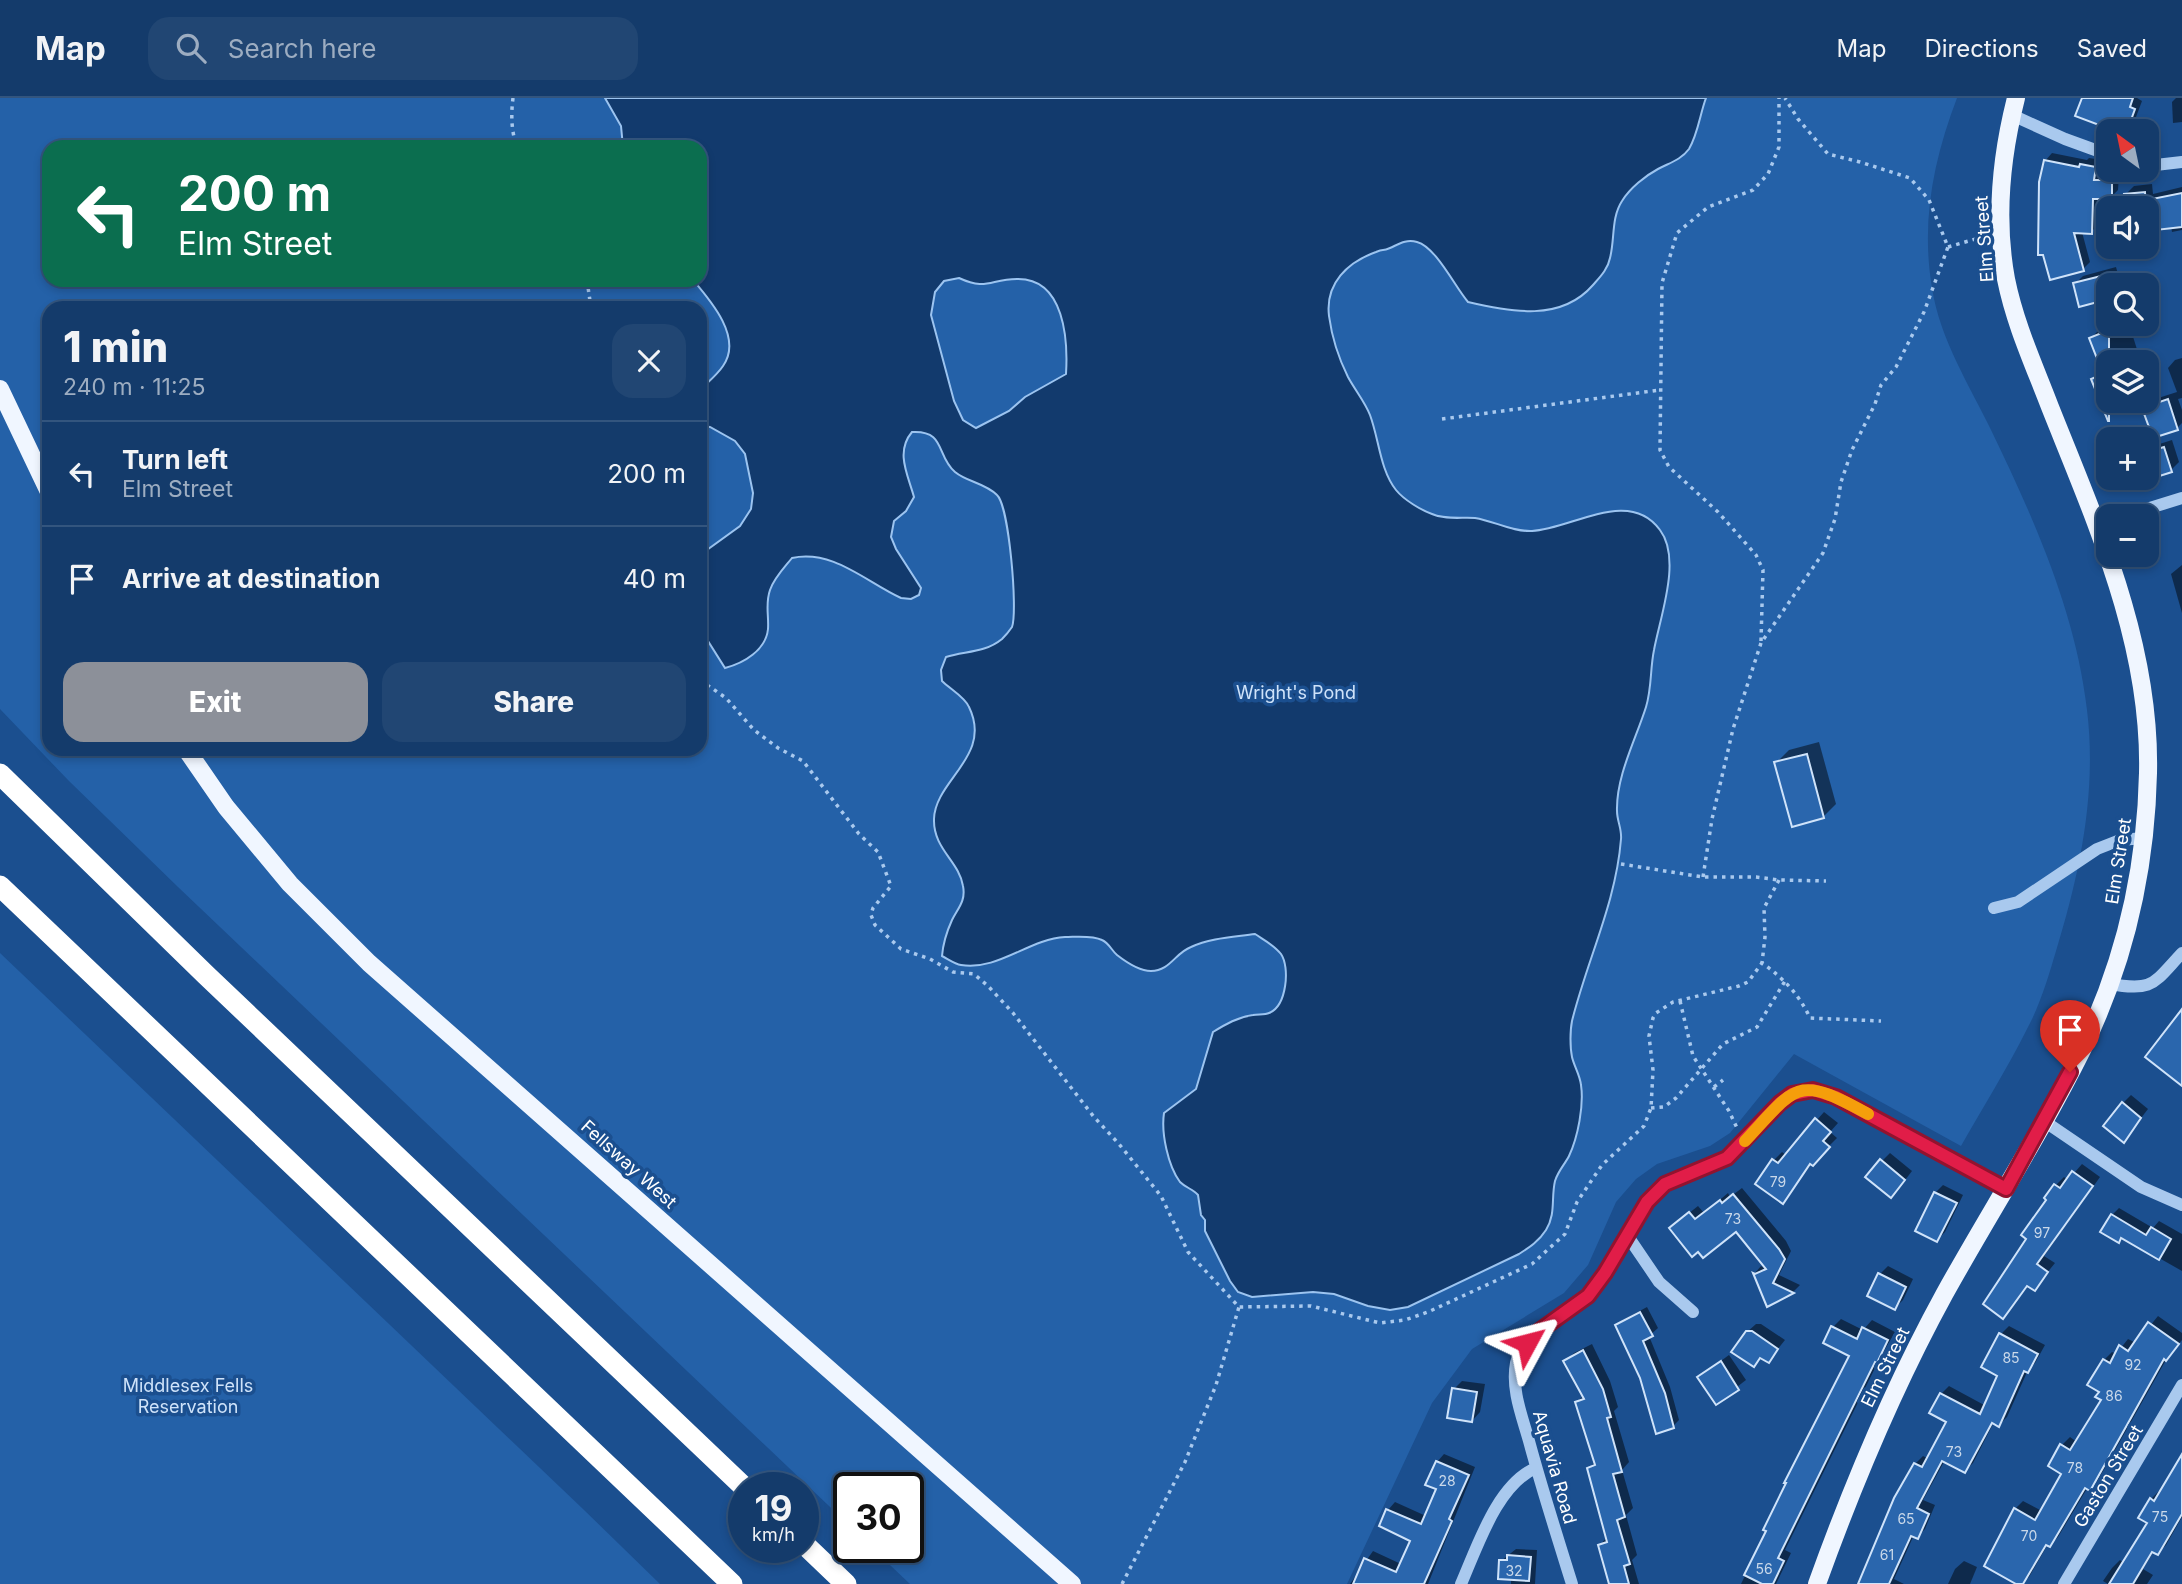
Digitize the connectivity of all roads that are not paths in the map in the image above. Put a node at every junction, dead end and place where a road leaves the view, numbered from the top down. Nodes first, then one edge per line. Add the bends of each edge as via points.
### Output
1 (2014, 107) edge
2 (2096, 150) edge
3 (2182, 162) edge
4 (2160, 165) edge
5 (0, 389) edge
6 (42, 477) edge
7 (2182, 498) edge
8 (2159, 505) edge
9 (2096, 507) edge
10 (2115, 567) edge
11 (191, 756) edge
12 (0, 774) edge
13 (2144, 838) junction
14 (0, 886) edge
15 (1994, 908) dead end
16 (2182, 953) edge
17 (2109, 984) junction
18 (2044, 1121) junction
19 (2006, 1189) junction
20 (2182, 1205) edge
21 (1627, 1234) junction
22 (1693, 1312) dead end
23 (2182, 1385) edge
24 (1536, 1468) junction
25 (728, 1472) edge
26 (819, 1558) edge
27 (732, 1584) edge
28 (846, 1584) edge
29 (1072, 1584) edge
30 (1461, 1584) edge
31 (1572, 1584) edge
32 (1818, 1584) edge
33 (2064, 1584) edge

1 - 2 street via 2065,139
1 - 9 main road, Elm Street via 2002,169 2001,231 2007,282 2029,355
3 - 4 street
5 - 6 main road
7 - 8 street
10 - 13 main road, Elm Street via 2140,669 2147,725
11 - 29 main road, Fellsway West via 290,884 369,963
12 - 25 highway
13 - 15 street via 2120,840 2097,849 2018,902
13 - 17 main road, Elm Street via 2130,916
14 - 27 highway
16 - 17 street via 2143,988
17 - 18 main road, Elm Street via 2083,1047
18 - 19 main road, Elm Street
18 - 20 street via 2141,1187
19 - 21 street, Aquavia Road via 1821,1091 1805,1090 1787,1097 1727,1158 1665,1184
19 - 32 main road, Elm Street via 1944,1295 1874,1436
21 - 22 street via 1659,1282
21 - 24 street, Aquavia Road via 1588,1296 1535,1334 1517,1358 1516,1390
23 - 33 street, Gaston Street
24 - 30 street via 1514,1482 1500,1501
24 - 31 street, Aquavia Road
26 - 28 highway

